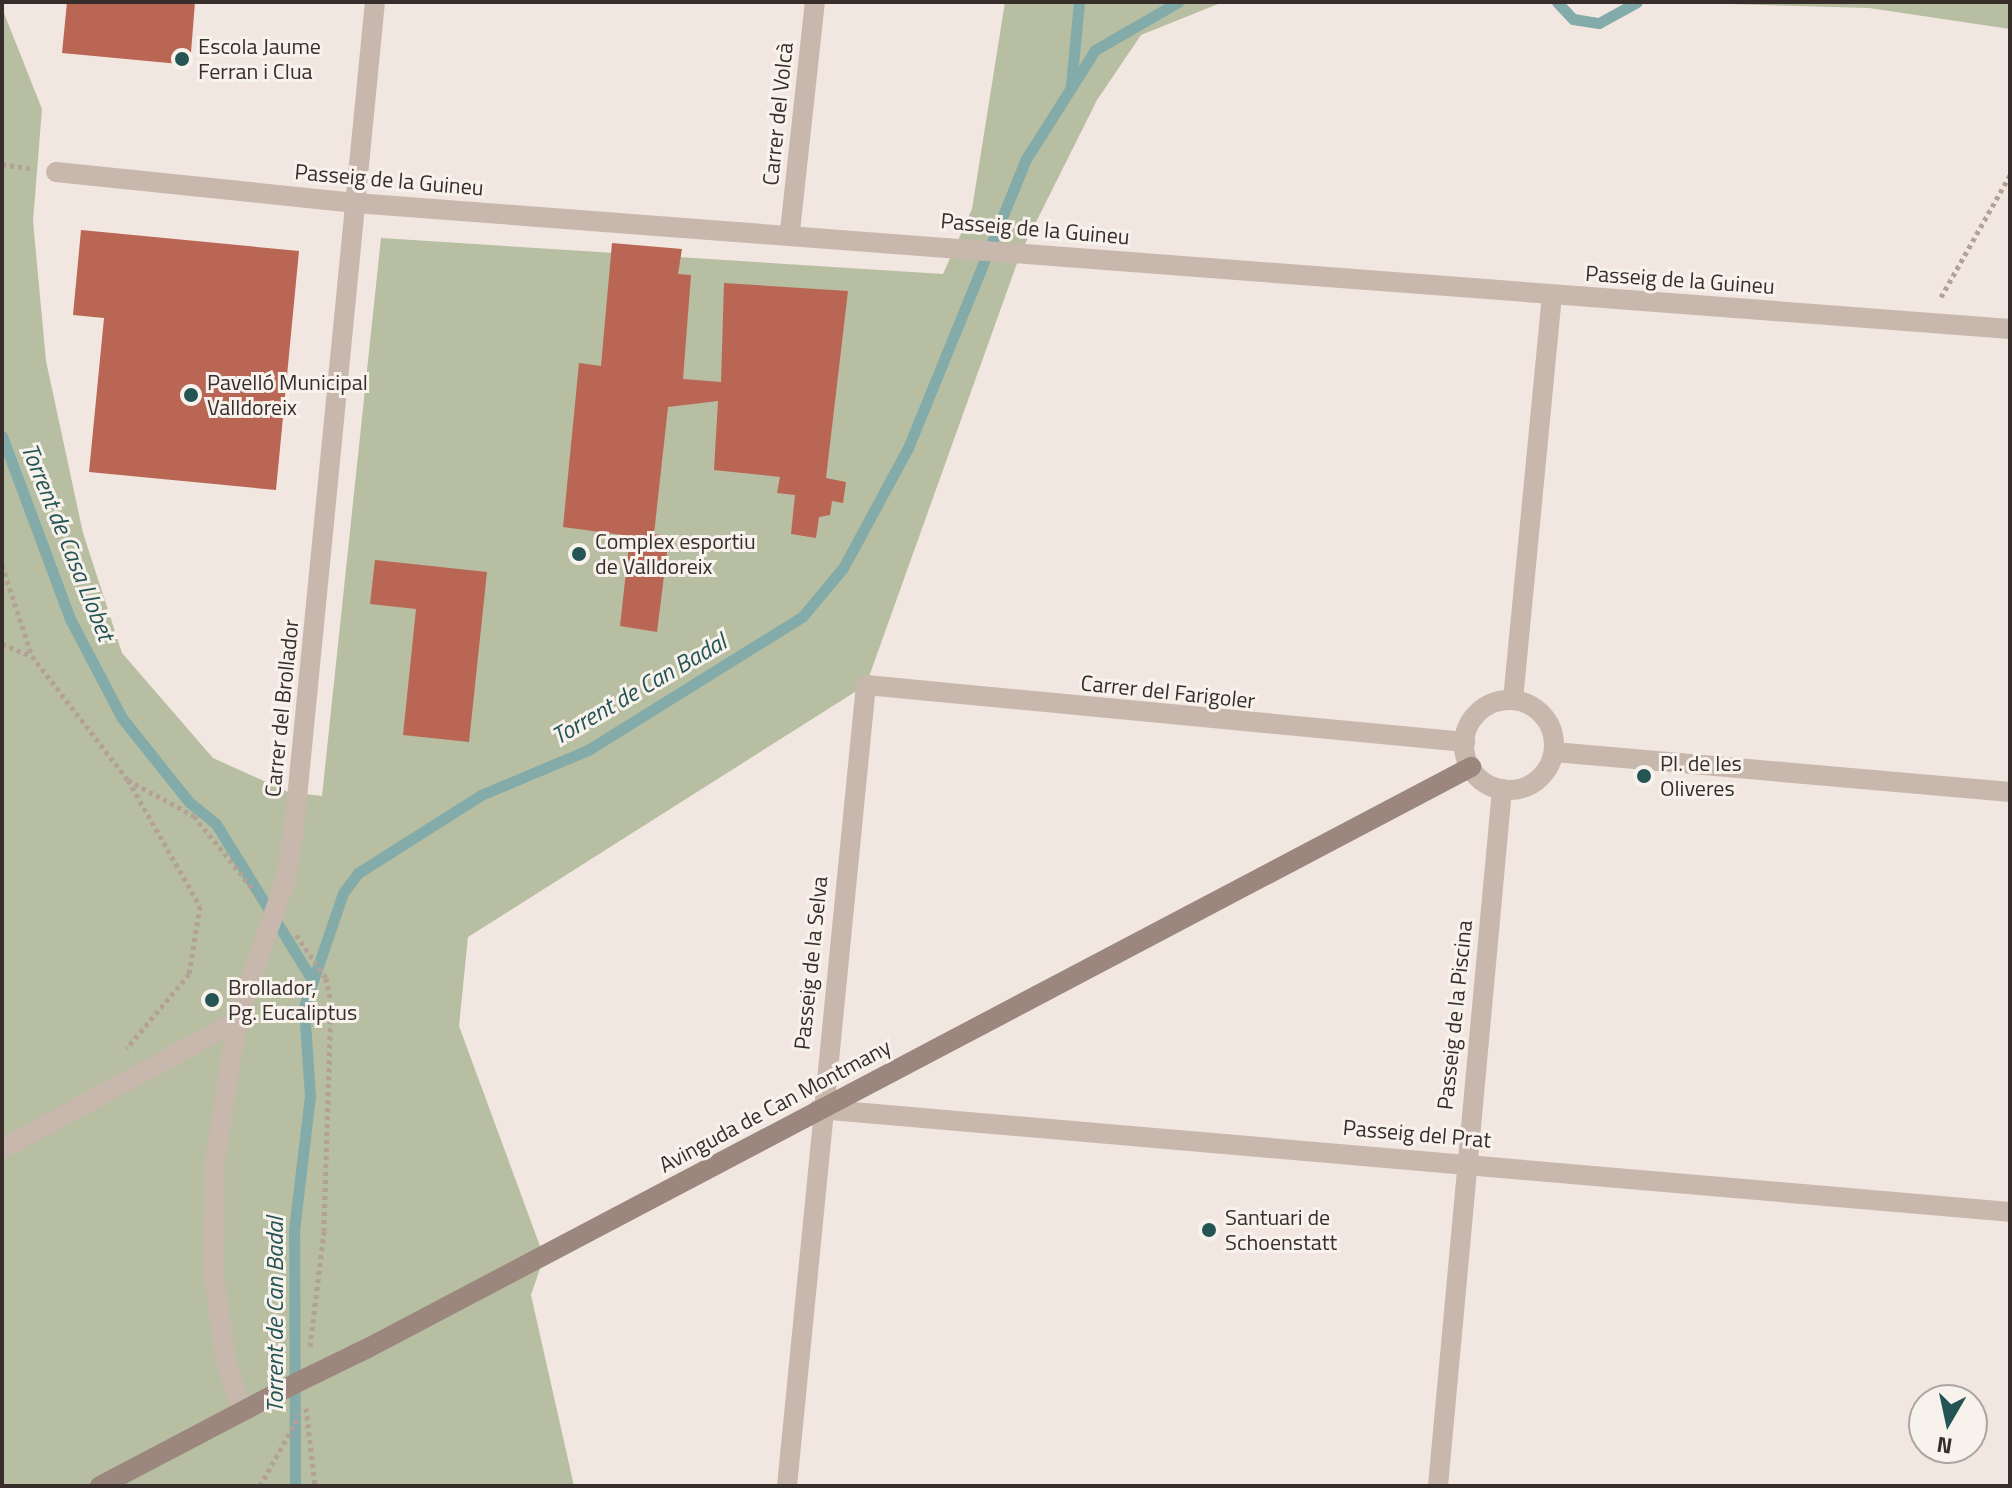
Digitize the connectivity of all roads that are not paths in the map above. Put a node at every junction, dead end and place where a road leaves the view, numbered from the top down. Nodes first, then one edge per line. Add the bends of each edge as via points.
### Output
1 (375, 2) edge
2 (815, 2) edge
3 (56, 172) dead end
4 (355, 203) junction
5 (790, 231) junction
6 (1552, 296) junction
7 (2010, 329) edge
8 (866, 685) joint
9 (1513, 700) junction
10 (1465, 742) junction
11 (1554, 752) junction
12 (1471, 767) junction
13 (1502, 789) junction
14 (2010, 792) edge
15 (237, 1021) junction
16 (819, 1109) junction
17 (2, 1149) edge
18 (1464, 1163) junction
19 (2010, 1212) edge
20 (242, 1408) junction
21 (100, 1486) edge
22 (787, 1486) edge
23 (1438, 1486) edge

1 - 4 street, Carrer del Brollador
2 - 5 street, Carrer del Volcà
3 - 4 street, Passeig de la Guineu
4 - 5 street, Passeig de la Guineu
4 - 15 street, Carrer del Brollador via 294,829 286,878
5 - 6 street, Passeig de la Guineu
6 - 7 street, Passeig de la Guineu
6 - 9 street
8 - 10 street, Carrer del Farigoler
8 - 16 street, Passeig de la Selva
9 - 10 street via 1475,716
9 - 11 street via 1540,712
10 - 12 street
11 - 13 street via 1536,781
11 - 14 street
12 - 13 street
12 - 16 street, Avinguda de Can Montmany
13 - 18 street, Passeig de la Piscina
15 - 17 street
15 - 20 street, Carrer del Brollador via 212,1221 226,1363
16 - 18 street, Passeig del Prat
16 - 20 street, Avinguda de Can Montmany, bridge via 368,1348
16 - 22 street, Passeig de la Selva
18 - 19 street, Passeig del Prat
18 - 23 street, Passeig de la Piscina
20 - 21 street, Avinguda de Can Montmany

